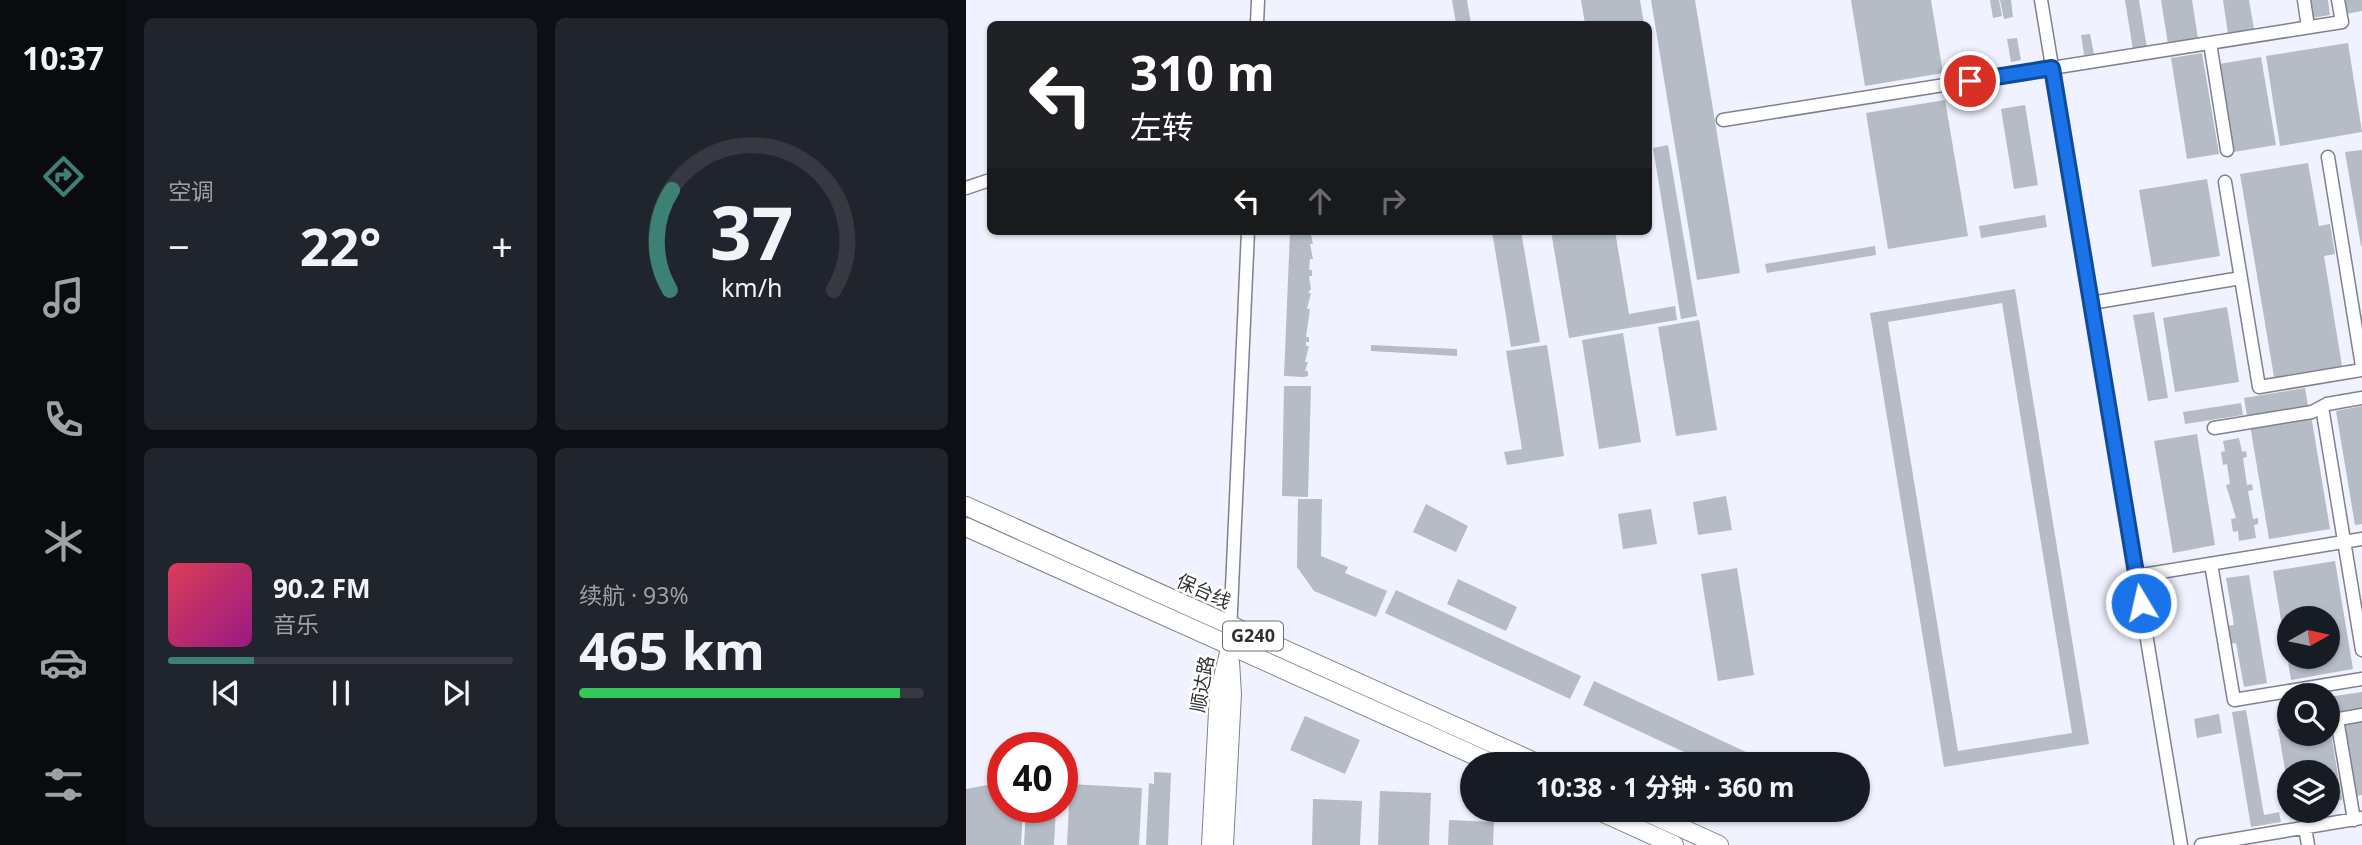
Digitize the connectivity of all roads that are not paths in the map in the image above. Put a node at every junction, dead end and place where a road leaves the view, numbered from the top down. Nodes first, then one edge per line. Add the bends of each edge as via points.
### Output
1 (1258, 0) edge
2 (2041, 0) edge
3 (2304, 0) edge
4 (2338, 0) edge
5 (1257, 21) edge
6 (2308, 27) junction
7 (2210, 43) junction
8 (2052, 68) junction
9 (1723, 120) dead end
10 (2227, 150) dead end
11 (2328, 157) dead end
12 (987, 181) edge
13 (2225, 182) dead end
14 (966, 188) edge
15 (1248, 235) edge
16 (2241, 278) junction
17 (2091, 303) junction
18 (2362, 368) edge
19 (2362, 398) edge
20 (2322, 407) junction
21 (2214, 428) dead end
22 (966, 506) edge
23 (966, 527) edge
24 (2362, 539) edge
25 (2344, 542) junction
26 (2211, 564) junction
27 (2136, 576) junction
28 (1231, 625) junction
29 (1230, 645) junction
30 (2362, 649) edge
31 (2362, 679) edge
32 (2362, 715) edge
33 (2340, 719) edge
34 (2339, 746) edge
35 (1467, 752) edge
36 (1512, 752) edge
37 (2358, 819) edge
38 (1623, 822) edge
39 (1668, 822) edge
40 (2305, 828) junction
41 (1210, 845) edge
42 (1225, 845) edge
43 (1674, 845) edge
44 (1719, 845) edge
45 (2181, 845) edge
46 (2201, 845) edge
47 (2308, 845) edge

1 - 5 street
2 - 8 street
3 - 6 street
4 - 6 street via 2342,22
6 - 7 street
7 - 8 street
7 - 10 street
8 - 9 street
8 - 17 street
11 - 18 street
12 - 14 street
13 - 16 street
15 - 28 street
16 - 17 street
16 - 18 street via 2259,387
17 - 27 street
19 - 20 street
20 - 21 street
20 - 25 street
22 - 28 highway, 保台线 / G240
23 - 29 highway, 保台线 / G240
24 - 25 street
25 - 26 street
25 - 30 street
26 - 27 street
26 - 31 street via 2234,700
27 - 45 street
28 - 29 street
28 - 36 highway, 保台线 / G240
29 - 35 highway, 保台线 / G240
29 - 41 main road, 顺达路 via 1218,694
29 - 42 main road, 顺达路 via 1233,694
32 - 33 street
34 - 37 street
37 - 40 street
38 - 43 highway
39 - 44 highway
40 - 46 street
40 - 47 street

